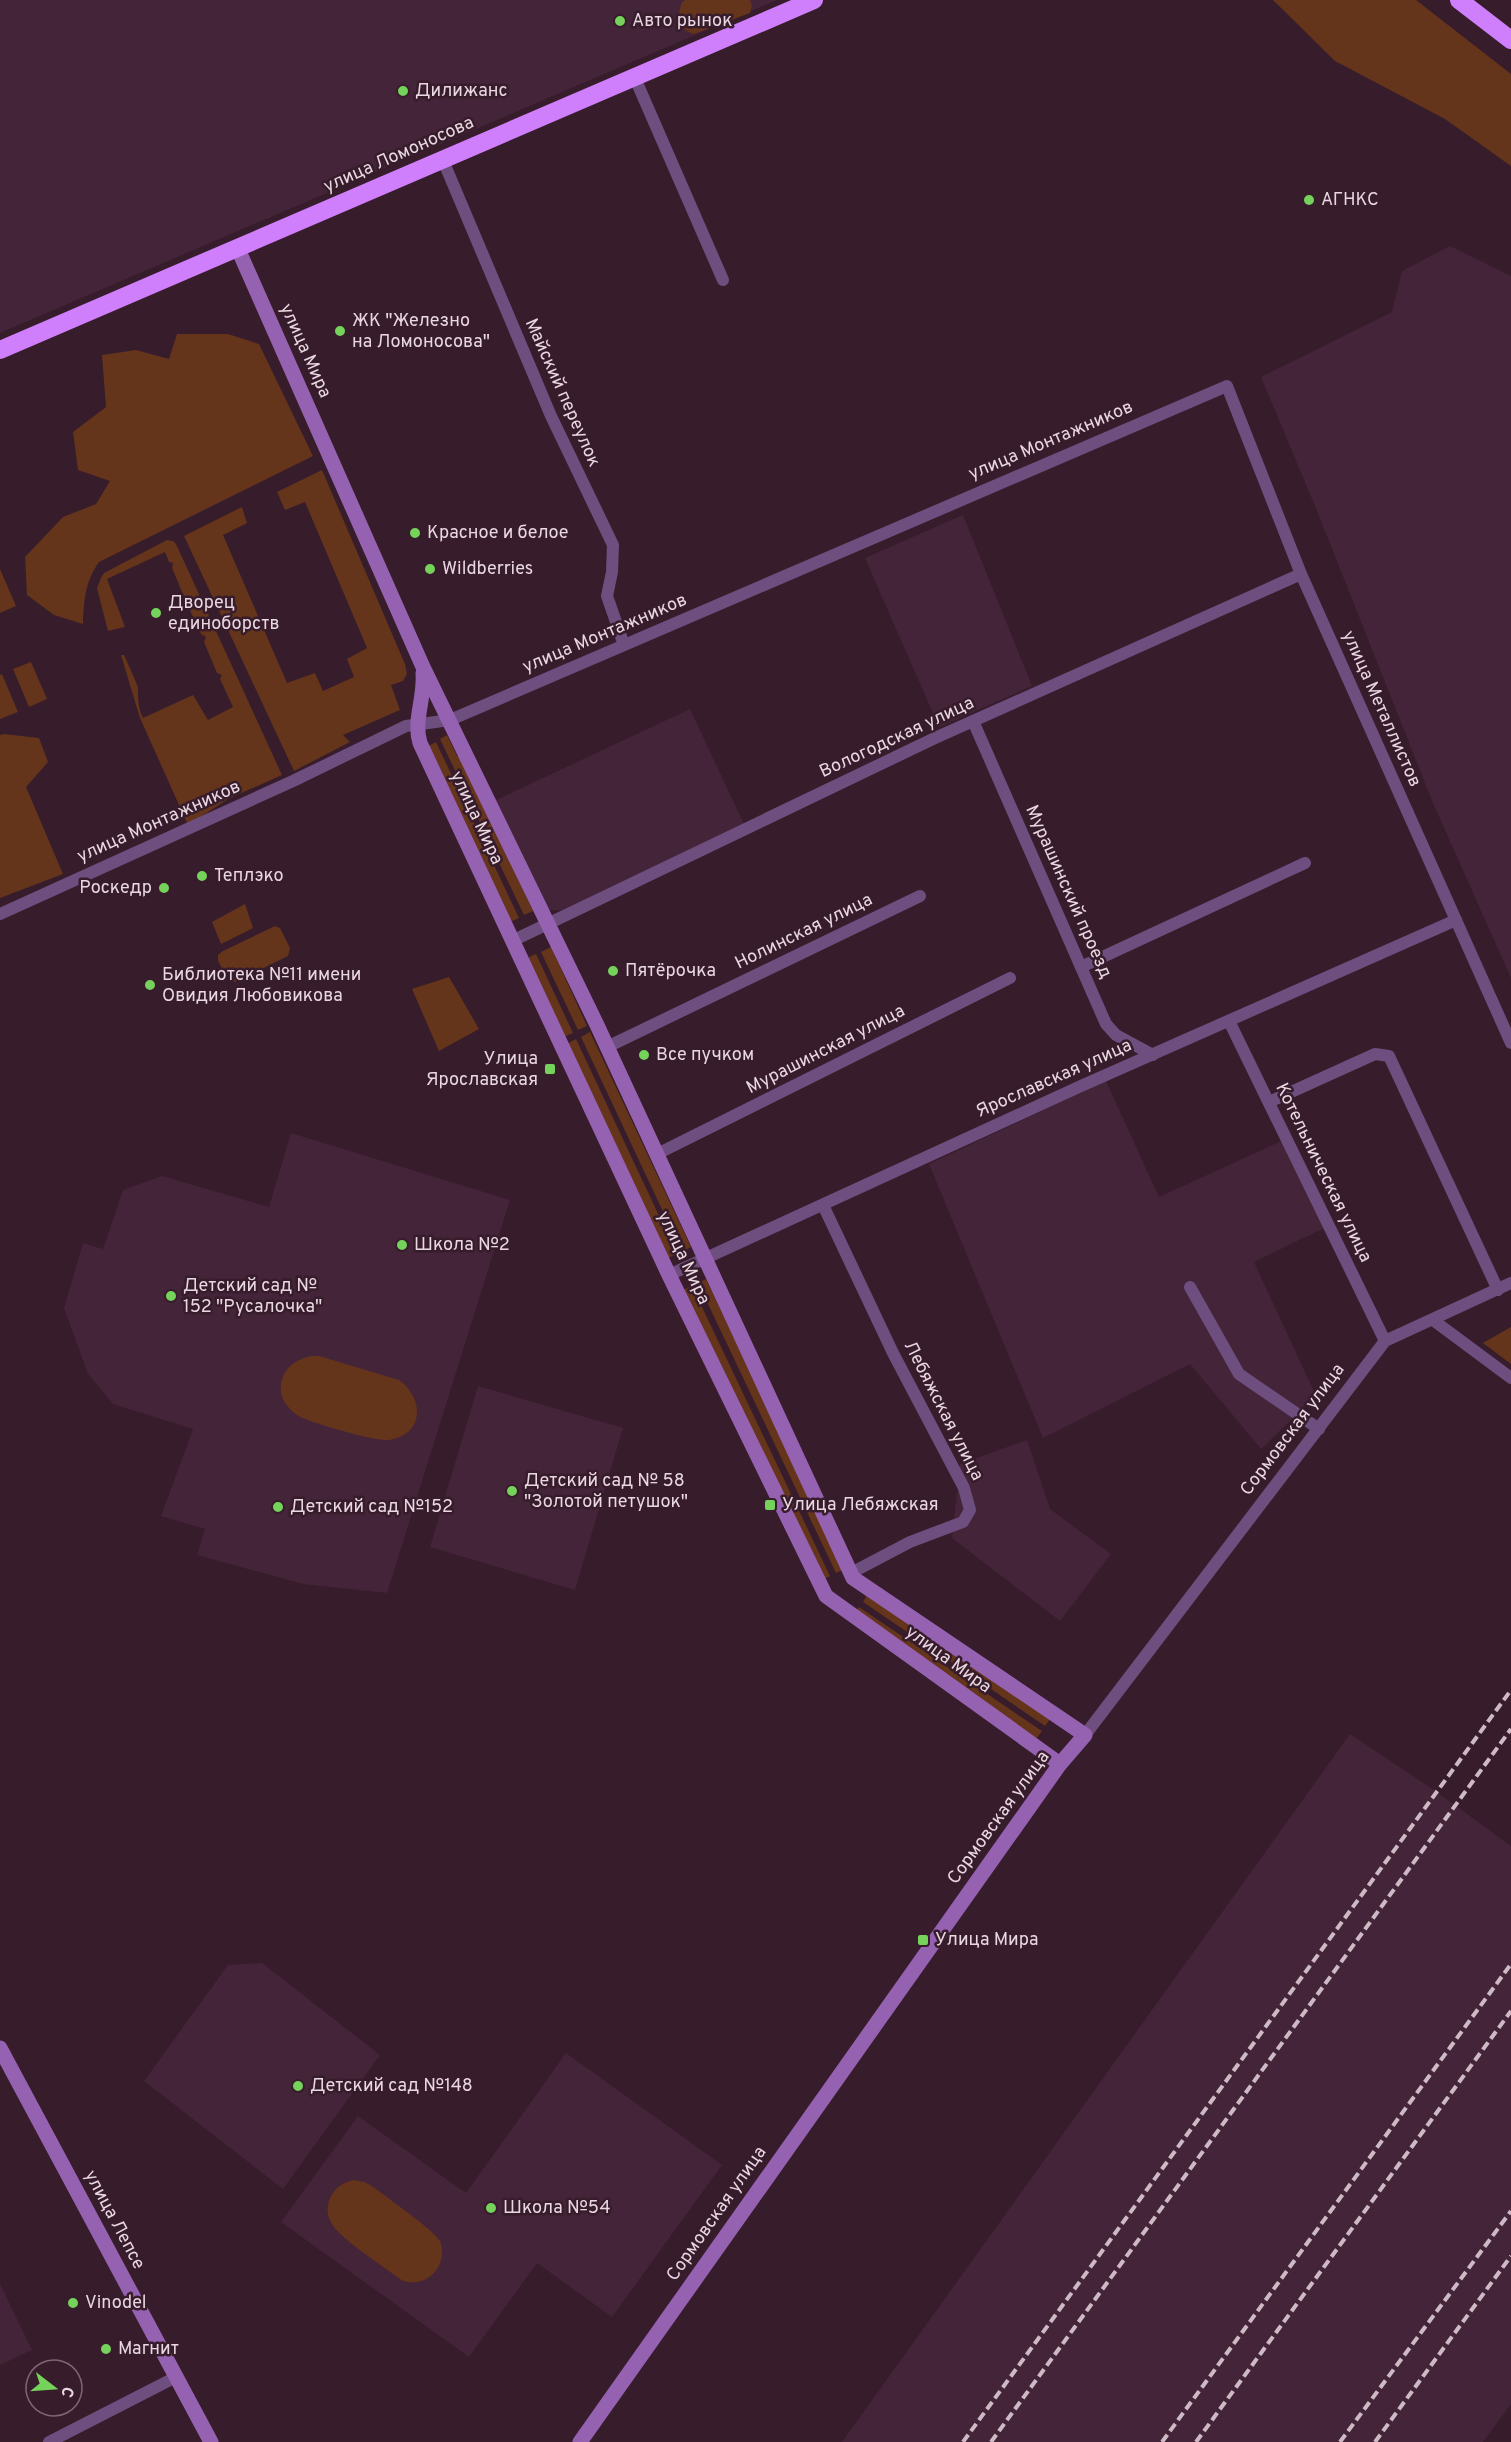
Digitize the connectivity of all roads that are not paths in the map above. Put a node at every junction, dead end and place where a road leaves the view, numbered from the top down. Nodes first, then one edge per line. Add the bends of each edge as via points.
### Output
1 (814, 0) edge
2 (1459, 0) edge
3 (1511, 40) edge
4 (634, 76) junction
5 (442, 158) junction
6 (238, 249) junction
7 (723, 280) dead end
8 (0, 350) edge
9 (1227, 386) joint
10 (1301, 574) junction
11 (624, 645) junction
12 (423, 667) junction
13 (450, 720) junction
14 (973, 721) junction
15 (417, 723) junction
16 (1305, 863) dead end
17 (920, 896) dead end
18 (0, 914) edge
19 (1456, 920) junction
20 (548, 923) junction
21 (512, 942) junction
22 (1081, 968) junction
23 (1010, 978) dead end
24 (1229, 1021) junction
25 (1511, 1043) edge
26 (607, 1047) junction
27 (1153, 1054) junction
28 (1269, 1102) junction
29 (657, 1154) junction
30 (823, 1205) junction
31 (705, 1259) junction
32 (669, 1275) junction
33 (1511, 1283) edge
34 (1190, 1287) dead end
35 (1498, 1290) junction
36 (1433, 1320) junction
37 (1385, 1341) junction
38 (1511, 1378) edge
39 (1319, 1429) junction
40 (850, 1573) junction
41 (1085, 1735) junction
42 (1060, 1764) junction
43 (0, 2048) edge
44 (176, 2377) junction
45 (49, 2442) edge
46 (211, 2442) edge
47 (580, 2442) edge

1 - 4 highway, улица Ломоносова
2 - 3 highway
4 - 5 highway, улица Ломоносова
4 - 7 street
5 - 6 highway, улица Ломоносова
5 - 11 street, Майский переулок via 551,416 613,545 607,596
6 - 8 highway, улица Ломоносова
6 - 12 street, улица Мира
9 - 10 street, улица Металлистов
9 - 11 street, улица Монтажников
10 - 14 street, Вологодская улица
10 - 19 street, улица Металлистов
11 - 13 street, улица Монтажников
12 - 13 street, улица Мира
12 - 15 street, улица Мира via 424,689
13 - 15 street, улица Монтажников
13 - 20 street, улица Мира
14 - 20 street, Вологодская улица
14 - 22 street, Мурашинский проезд
15 - 18 street, улица Монтажников
15 - 21 street, улица Мира via 420,743
16 - 22 street
17 - 26 street, Нолинская улица
19 - 24 street, Ярославская улица
19 - 25 street, улица Металлистов
20 - 21 street, Вологодская улица
20 - 26 street, улица Мира
21 - 32 street, улица Мира
22 - 27 street, Мурашинский проезд via 1106,1024 1116,1035
23 - 29 street, Мурашинская улица
24 - 27 street, Ярославская улица
24 - 28 street, Котельническая улица
26 - 29 street, улица Мира
27 - 30 street, Ярославская улица
28 - 35 street via 1375,1054 1389,1056
28 - 37 street, Котельническая улица
29 - 31 street, улица Мира
30 - 31 street, Ярославская улица
30 - 40 street, Лебяжская улица via 893,1353 964,1488 970,1510 963,1522 910,1542
31 - 32 street, Ярославская улица
31 - 40 street, улица Мира
32 - 42 street, улица Мира via 826,1596
33 - 35 street, Сормовская улица
34 - 39 street via 1239,1374
35 - 36 street, Сормовская улица
36 - 37 street, Сормовская улица
36 - 38 street
37 - 39 street, Сормовская улица
39 - 41 street, Сормовская улица
40 - 41 street, улица Мира
41 - 42 street, Сормовская улица
42 - 47 street, Сормовская улица
43 - 44 street, улица Лепсе
44 - 45 street
44 - 46 street, улица Лепсе

